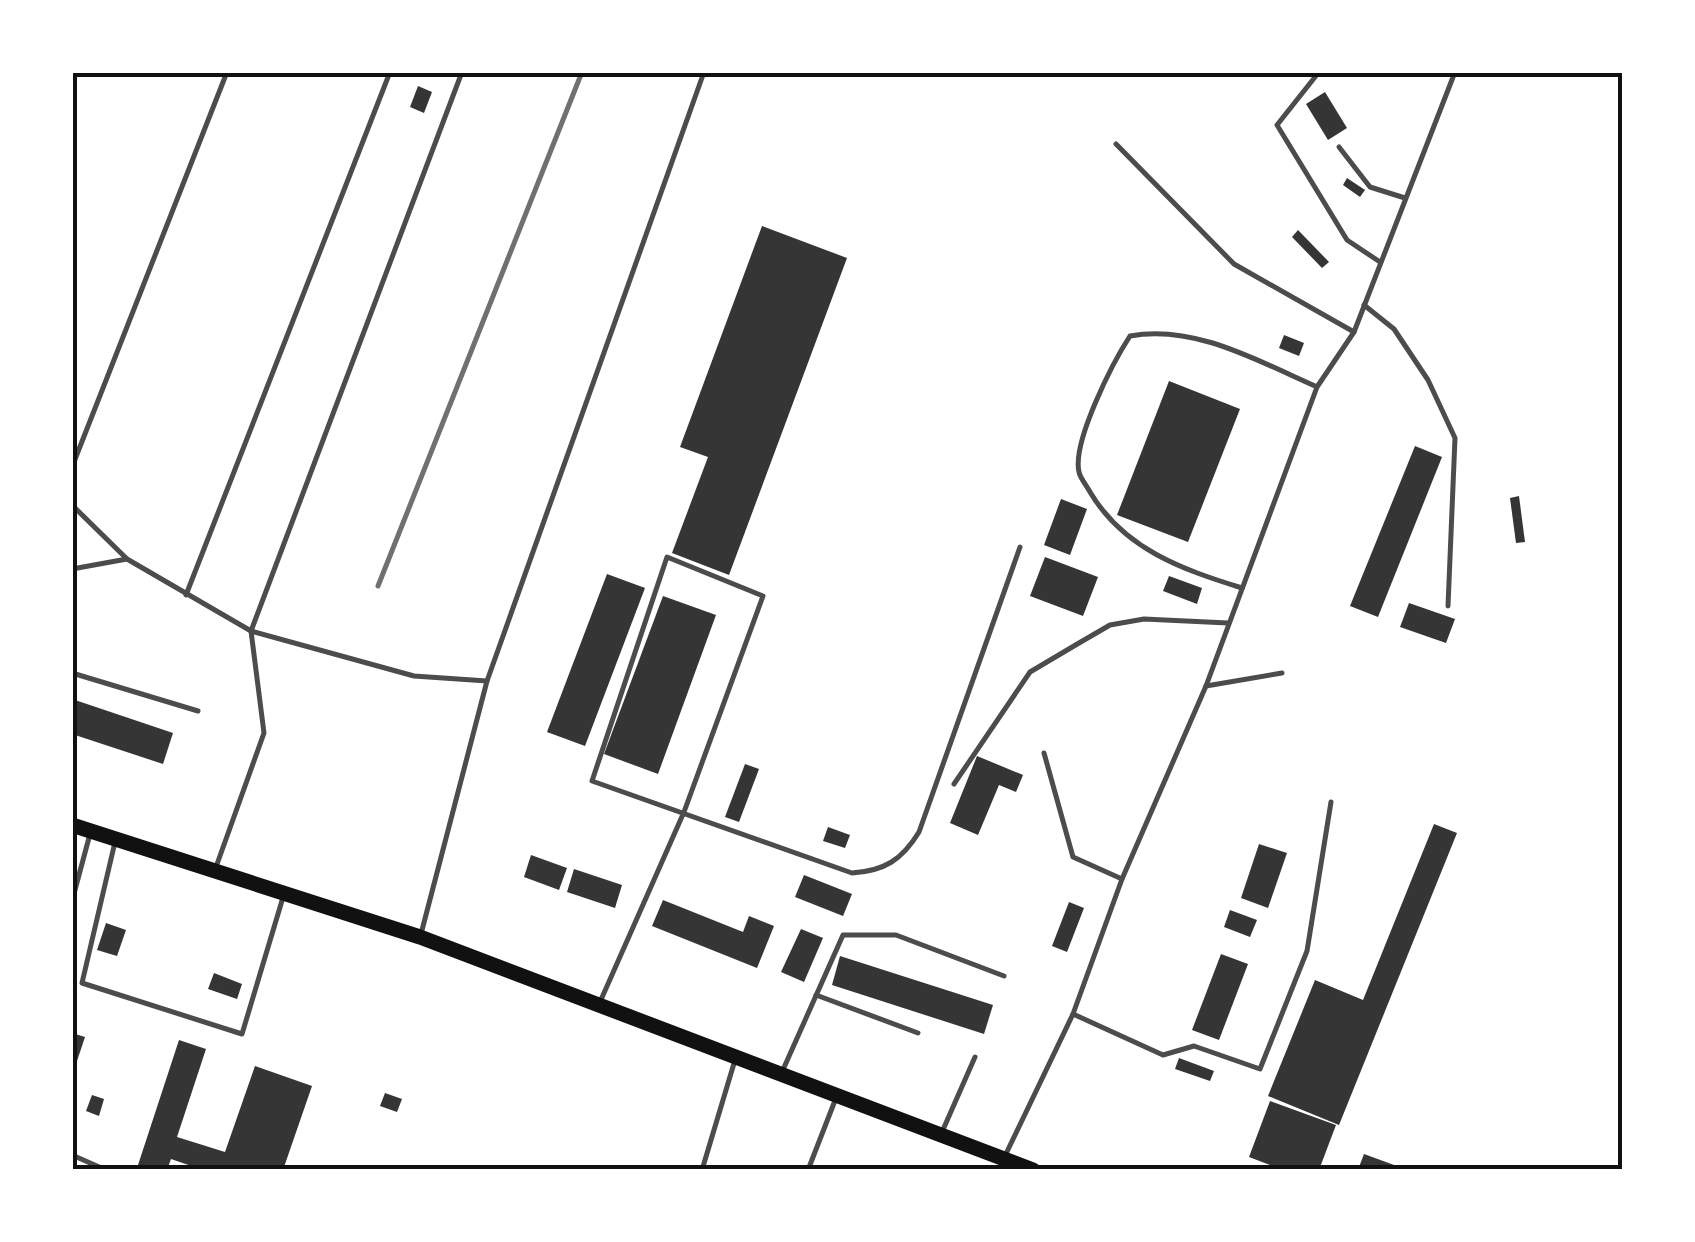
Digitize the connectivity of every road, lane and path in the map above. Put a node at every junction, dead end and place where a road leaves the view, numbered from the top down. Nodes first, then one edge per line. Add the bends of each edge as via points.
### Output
1 (227, 72) edge
2 (390, 72) edge
3 (462, 72) edge
4 (704, 72) edge
5 (1319, 72) edge
6 (1454, 72) edge
7 (1116, 144) dead end
8 (1339, 146) dead end
9 (1406, 199) junction
10 (1381, 262) junction
11 (1364, 304) junction
12 (1354, 332) junction
13 (1316, 387) junction
14 (72, 467) edge
15 (72, 505) edge
16 (1020, 547) dead end
17 (127, 559) junction
18 (72, 569) edge
19 (1242, 588) junction
20 (186, 595) junction
21 (1448, 606) dead end
22 (1230, 623) junction
23 (251, 631) junction
24 (72, 673) edge
25 (1282, 673) dead end
26 (487, 681) junction
27 (1206, 686) junction
28 (198, 710) dead end
29 (1044, 753) dead end
30 (954, 784) dead end
31 (1331, 802) dead end
32 (684, 812) junction
33 (72, 825) edge
34 (91, 831) junction
35 (116, 839) junction
36 (214, 869) junction
37 (1122, 879) junction
38 (284, 893) junction
39 (72, 901) edge
40 (420, 937) junction
41 (1004, 976) dead end
42 (816, 996) junction
43 (598, 1005) junction
44 (1073, 1014) junction
45 (918, 1033) dead end
46 (975, 1057) dead end
47 (736, 1058) junction
48 (780, 1074) junction
49 (836, 1096) junction
50 (941, 1135) junction
51 (72, 1154) edge
52 (1004, 1158) junction
53 (106, 1170) edge
54 (702, 1170) edge
55 (808, 1170) edge
56 (1034, 1170) edge

1 - 14 lane
2 - 20 lane
3 - 23 lane
4 - 26 lane
5 - 10 lane via 1277,125 1347,240
6 - 9 lane
7 - 12 lane via 1234,264
8 - 9 lane via 1370,187
9 - 10 lane
10 - 11 lane
11 - 12 lane
11 - 21 lane via 1394,329 1455,438
12 - 13 lane
13 - 19 lane
13 - 19 lane via 1199,340 1158,331 1130,336 1081,445 1078,472 1116,530 1145,551
15 - 17 lane
16 - 32 lane via 934,795 919,832 895,861 852,873
17 - 18 lane
17 - 20 lane
19 - 22 lane
20 - 23 lane
22 - 27 lane
22 - 30 lane via 1144,619 1110,625 1046,662 1030,672
23 - 26 lane via 414,676
23 - 36 lane via 264,733
24 - 28 lane
25 - 27 lane
26 - 40 lane
27 - 37 lane
29 - 37 lane via 1073,858
31 - 44 lane via 1307,950 1260,1069 1194,1046 1163,1055
32 - 32 lane via 763,596 667,557 592,781
32 - 43 lane
33 - 34 main road
34 - 35 main road
34 - 39 lane
35 - 36 main road
35 - 38 lane via 82,983 100,989 242,1034
36 - 38 main road
37 - 44 lane
38 - 40 main road
40 - 43 main road
41 - 42 lane via 896,935 843,934
42 - 45 lane
42 - 48 lane
43 - 47 main road
44 - 52 lane
46 - 50 lane
47 - 48 main road
47 - 54 lane
48 - 49 main road
49 - 50 main road
49 - 55 lane
50 - 52 main road
51 - 53 lane
52 - 56 main road

